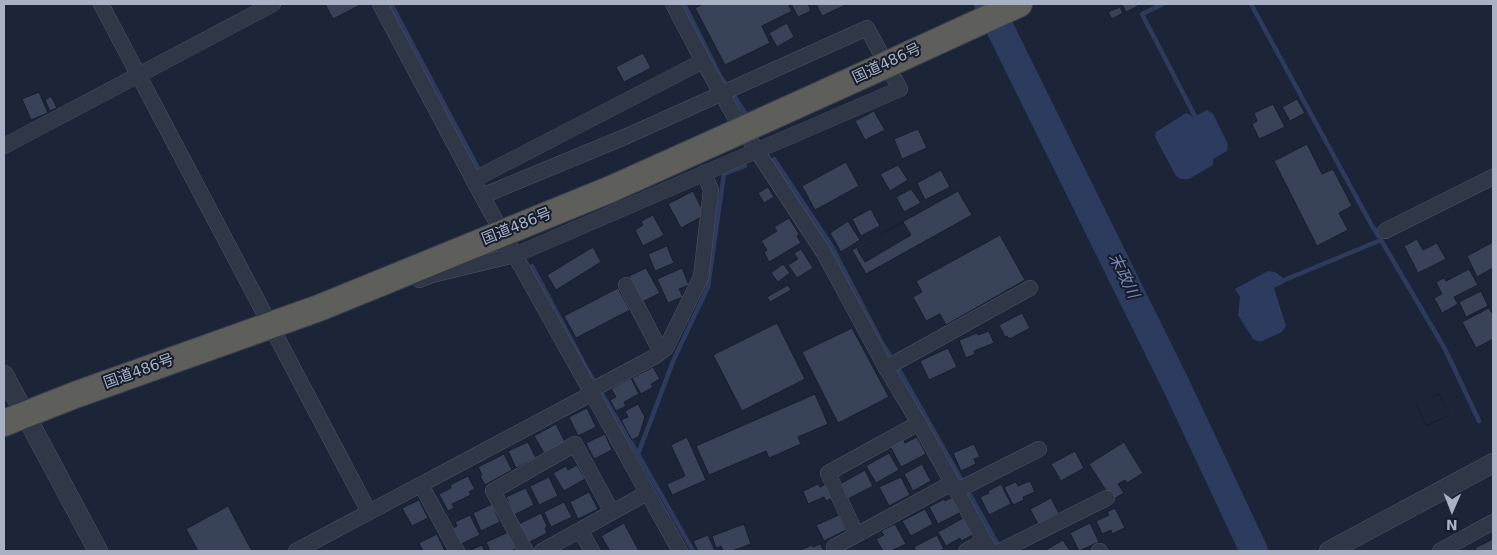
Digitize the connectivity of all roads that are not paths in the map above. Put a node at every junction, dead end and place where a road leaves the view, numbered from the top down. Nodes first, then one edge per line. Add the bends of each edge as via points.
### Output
1 (101, 4) edge
2 (273, 4) edge
3 (380, 4) edge
4 (673, 4) edge
5 (1018, 4) edge
6 (703, 61) junction
7 (139, 75) junction
8 (727, 90) junction
9 (4, 146) edge
10 (758, 150) junction
11 (704, 172) junction
12 (1493, 176) edge
13 (474, 180) junction
14 (482, 196) junction
15 (1385, 231) dead end
16 (503, 233) junction
17 (515, 255) junction
18 (626, 285) dead end
19 (1030, 288) dead end
20 (334, 302) junction
21 (270, 325) junction
22 (661, 352) junction
23 (892, 364) junction
24 (4, 375) edge
25 (594, 390) junction
26 (14, 419) edge
27 (919, 423) junction
28 (1039, 449) dead end
29 (1493, 463) edge
30 (421, 485) junction
31 (959, 487) junction
32 (647, 493) junction
33 (1107, 498) dead end
34 (369, 512) junction
35 (612, 512) junction
36 (1493, 522) edge
37 (580, 530) junction
38 (856, 534) junction
39 (987, 546) edge
40 (1003, 550) edge
41 (98, 551) edge
42 (296, 551) edge
43 (457, 551) edge
44 (526, 551) edge
45 (542, 551) edge
46 (592, 551) edge
47 (680, 551) edge
48 (836, 551) edge
49 (966, 551) edge
50 (1329, 551) edge
51 (1440, 551) edge

1 - 7 street
2 - 7 street
3 - 13 street
4 - 6 street
5 - 16 highway, 国道486号, bridge via 611,189
6 - 8 street
6 - 13 street
7 - 9 street
7 - 21 street
8 - 10 street via 736,119
8 - 10 street via 867,28 900,89
8 - 14 street via 627,136
10 - 11 street
10 - 23 street
11 - 17 street
11 - 22 street via 711,190 701,277 666,348
12 - 15 street
13 - 14 street
14 - 16 street
16 - 17 street
16 - 20 highway, 国道486号
17 - 20 street via 432,275 383,293
17 - 25 street
18 - 22 street
19 - 23 street
20 - 21 highway, 国道486号
21 - 26 highway, 国道486号
21 - 34 street
22 - 25 street
23 - 27 street
24 - 26 street
25 - 30 street
25 - 32 street
26 - 41 street
27 - 31 street
27 - 38 street via 828,473
28 - 31 street
29 - 50 street
30 - 34 street
30 - 43 street
31 - 38 street
31 - 39 street
32 - 35 street
32 - 47 street
33 - 40 street
34 - 42 street
35 - 37 street
35 - 44 street via 575,444 493,491
36 - 51 street
37 - 45 street
37 - 46 street
38 - 48 street via 834,547
39 - 49 street

